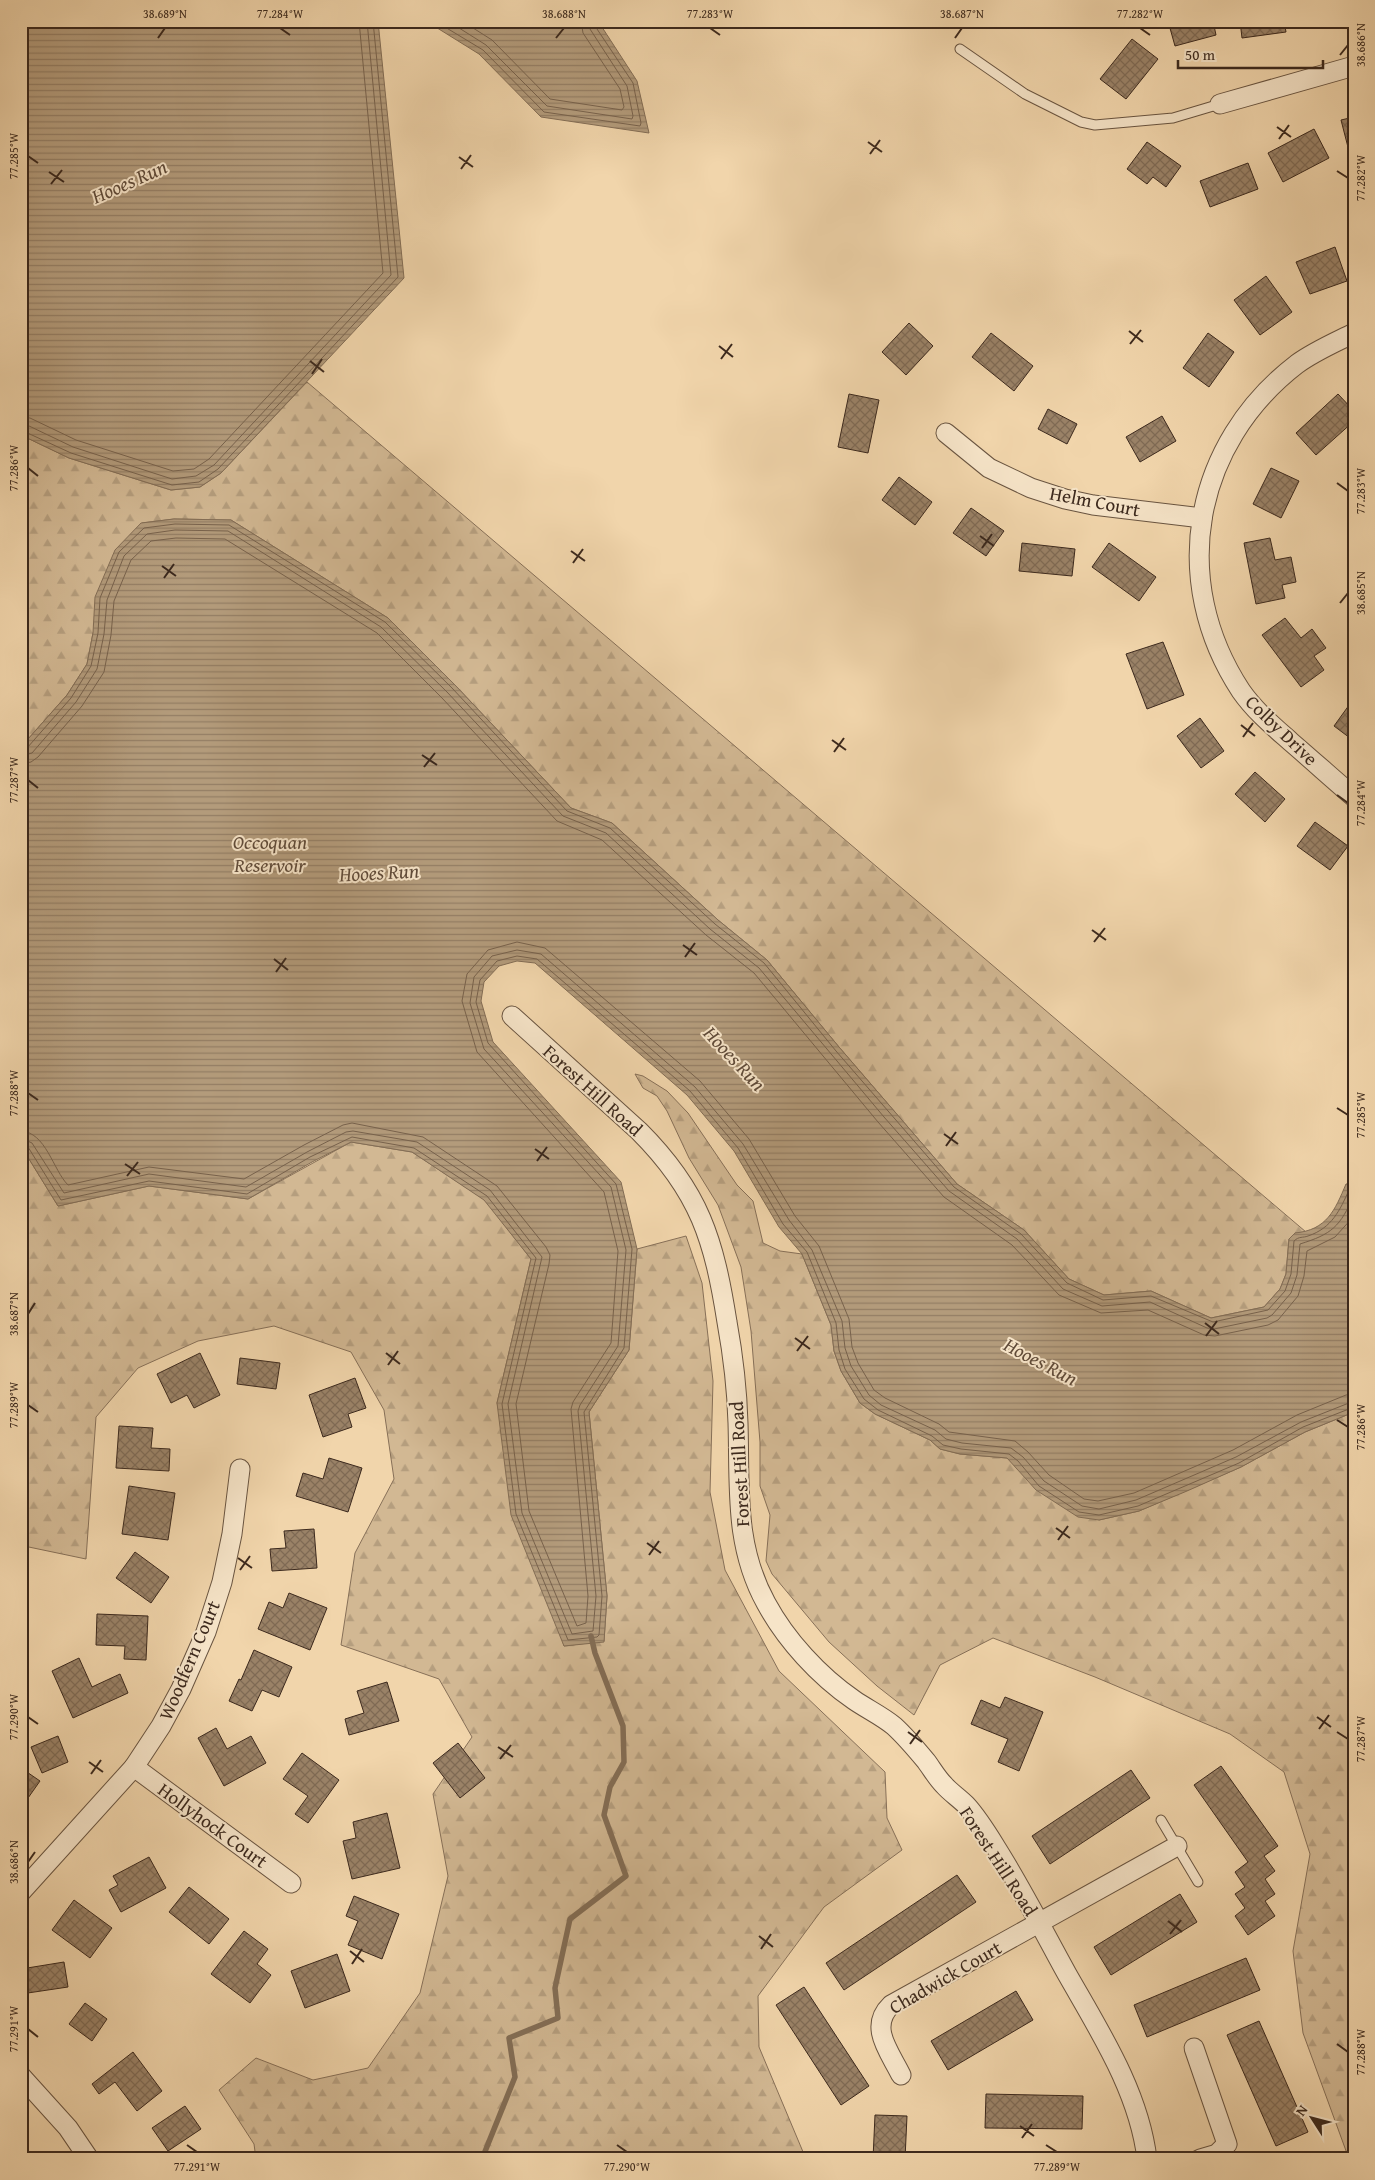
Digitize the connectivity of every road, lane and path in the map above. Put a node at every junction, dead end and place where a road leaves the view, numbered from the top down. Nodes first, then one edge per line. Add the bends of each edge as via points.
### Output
1 (960, 49) dead end
2 (1354, 66) edge
3 (1220, 104) joint
4 (1354, 334) edge
5 (946, 433) dead end
6 (1202, 518) junction
7 (1354, 797) edge
8 (512, 1016) dead end
9 (240, 1469) dead end
10 (134, 1767) junction
11 (1161, 1820) dead end
12 (1177, 1846) junction
13 (1198, 1882) dead end
14 (291, 1883) dead end
15 (21, 1892) edge
16 (1039, 1923) junction
17 (1194, 2048) dead end
18 (901, 2075) dead end
19 (21, 2076) edge
20 (89, 2159) edge
21 (1147, 2159) edge
22 (1200, 2159) edge

1 - 3 lane via 1025,94 1088,124 1173,118
2 - 3 street
4 - 6 street, Colby Drive via 1298,363 1249,410 1219,459
5 - 6 street, Helm Court via 989,468 1031,488 1093,505
6 - 7 street, Colby Drive via 1199,540 1204,604 1226,665 1242,692 1263,717
8 - 16 street, Forest Hill Road via 659,1151 684,1184 700,1214 719,1272 732,1353 742,1537 766,1603 797,1648 851,1698 893,1725 966,1806 1009,1870
9 - 10 street, Woodfern Court via 222,1582 206,1632 181,1689
10 - 14 street, Hollyhock Court
10 - 15 street, Woodfern Court
11 - 12 lane
12 - 13 lane
12 - 16 street
16 - 18 street, Chadwick Court via 883,2013 880,2032
16 - 21 street, Forest Hill Road via 1098,2028 1137,2109
17 - 22 street via 1226,2144 1217,2154
19 - 20 street via 68,2128

